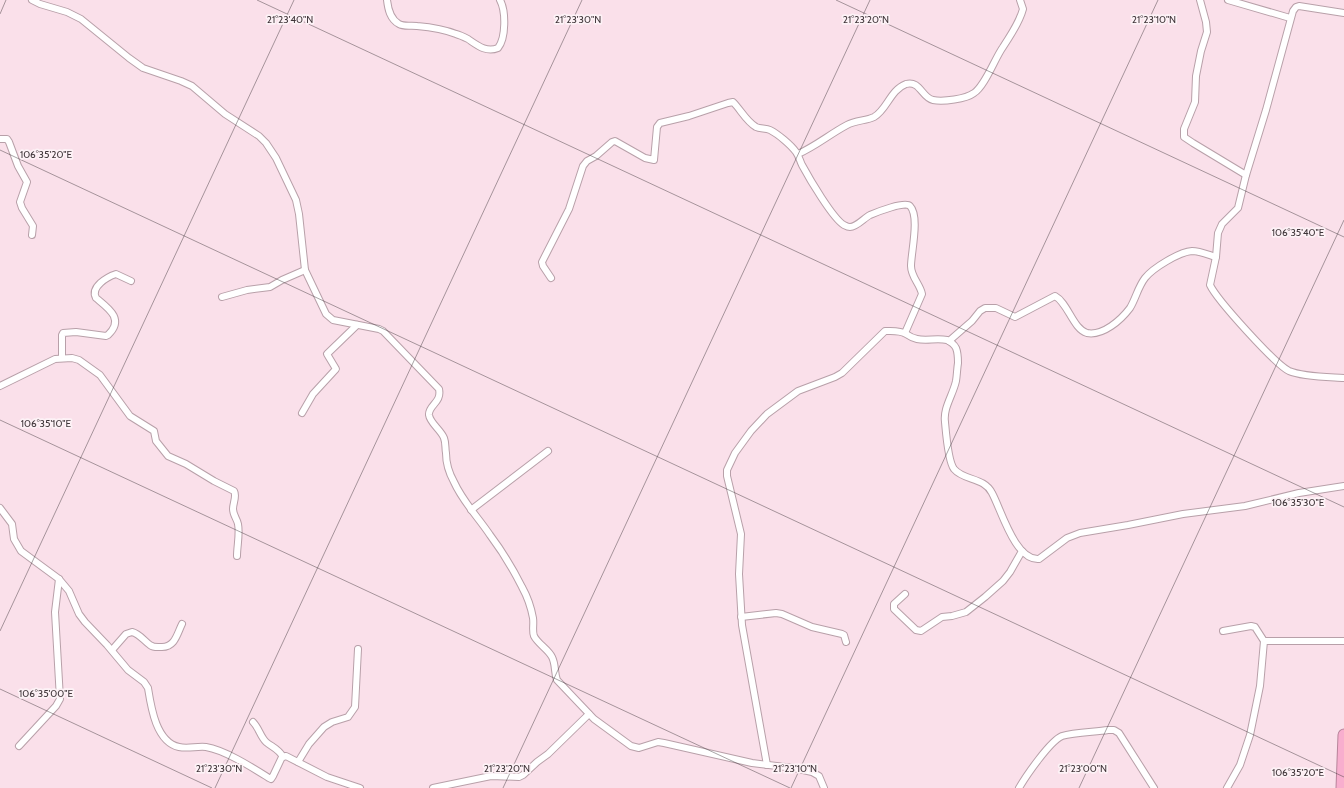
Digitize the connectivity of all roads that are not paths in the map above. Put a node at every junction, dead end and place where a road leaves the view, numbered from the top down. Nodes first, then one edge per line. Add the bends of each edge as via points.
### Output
1 (32, 0) edge
2 (387, 0) edge
3 (500, 0) edge
4 (1020, 0) edge
5 (1200, 0) edge
6 (1228, 0) edge
7 (1344, 13) edge
8 (1290, 18) junction
9 (0, 138) edge
10 (798, 154) junction
11 (1246, 174) junction
12 (32, 235) dead end
13 (1216, 257) junction
14 (305, 270) junction
15 (551, 278) dead end
16 (131, 281) dead end
17 (222, 297) dead end
18 (357, 325) junction
19 (905, 333) junction
20 (949, 341) junction
21 (62, 358) junction
22 (1344, 378) edge
23 (0, 386) edge
24 (302, 413) dead end
25 (548, 451) dead end
26 (1344, 486) edge
27 (0, 508) edge
28 (471, 510) junction
29 (1022, 551) junction
30 (237, 556) dead end
31 (59, 579) junction
32 (905, 594) dead end
33 (741, 617) junction
34 (182, 624) dead end
35 (1223, 631) dead end
36 (1344, 641) edge
37 (846, 642) dead end
38 (1264, 642) junction
39 (358, 649) dead end
40 (112, 650) junction
41 (589, 714) junction
42 (253, 722) dead end
43 (1344, 735) edge
44 (19, 746) dead end
45 (284, 757) junction
46 (298, 762) junction
47 (767, 765) junction
48 (360, 788) edge
49 (433, 788) edge
50 (824, 788) edge
51 (1019, 788) edge
52 (1154, 788) edge
53 (1227, 788) edge
54 (1342, 788) edge

1 - 14 street via 81,19 143,68 192,86 225,114 259,136 276,158 296,200 300,214
2 - 3 street via 392,17 399,24 454,33 467,38 475,45 492,50 498,48 504,38 503,6
4 - 10 street via 1023,9 1017,26 976,93 964,98 932,100 921,89 906,84 874,117 848,124 822,142
5 - 11 street via 1207,32 1196,76 1194,102 1184,129 1184,137
6 - 8 street
7 - 8 street via 1299,6 1293,10
8 - 11 street
9 - 12 street via 9,142 27,182 20,202 33,226
10 - 15 street via 771,130 750,123 731,102 660,123 657,127 654,160 645,158 618,142 612,142 587,161 581,171 568,209 542,262
10 - 19 street via 834,216 844,225 856,225 876,212 904,204 913,210 915,228 911,267 922,294
11 - 13 street via 1238,208 1218,232
13 - 20 street via 1192,251 1166,261 1144,278 1129,308 1120,319 1099,332 1087,333 1080,329 1056,296 1015,317 996,308 985,308
13 - 22 street via 1211,288 1269,354 1285,369 1296,373
14 - 17 street via 270,287
14 - 18 street via 326,314 333,320
16 - 21 street via 116,274 97,286 96,298 112,312 115,323 113,329 106,336 64,333
18 - 24 street via 327,354 336,369 313,394
18 - 28 street via 383,331 439,389 439,398 430,409 429,415 442,432 448,469 453,482
19 - 20 street via 916,339
19 - 33 street via 885,331 842,373 798,391 767,414 732,457 727,476 741,534
20 - 29 street via 958,353 956,381 944,414 952,465 957,472 988,487 1007,528
21 - 23 street via 55,358
21 - 30 street via 79,360 100,375 130,416 154,430 156,441 168,456 234,490 233,513 239,527
25 - 28 street
26 - 29 street via 1298,493 1245,506 1183,514 1080,533 1067,538 1039,559 1034,559
27 - 31 street via 12,524 14,539 21,551
28 - 41 street via 491,535 525,592 533,618 533,635 551,656 557,680
29 - 32 street via 1010,572 985,597 966,612 942,617 921,631 916,630 894,609 894,604
31 - 40 street via 69,591 79,614
31 - 44 street via 55,612 60,699
33 - 37 street via 782,614 812,627 842,634
33 - 47 street
34 - 40 street via 169,646 152,646 132,632 126,634
35 - 38 street via 1251,626
36 - 38 street
38 - 53 street via 1260,686 1250,735 1240,765
39 - 46 street via 355,707 348,717 328,724 309,744
40 - 45 street via 128,670 148,688 156,723 166,741 186,747 216,750 271,779
41 - 47 street via 632,746 639,748 658,742
41 - 49 street via 548,754 519,777 491,776
42 - 45 street via 266,741
43 - 54 highway
45 - 46 street
46 - 48 street via 327,777
47 - 50 street via 815,773
51 - 52 street via 1059,738 1070,734 1108,730 1119,733

